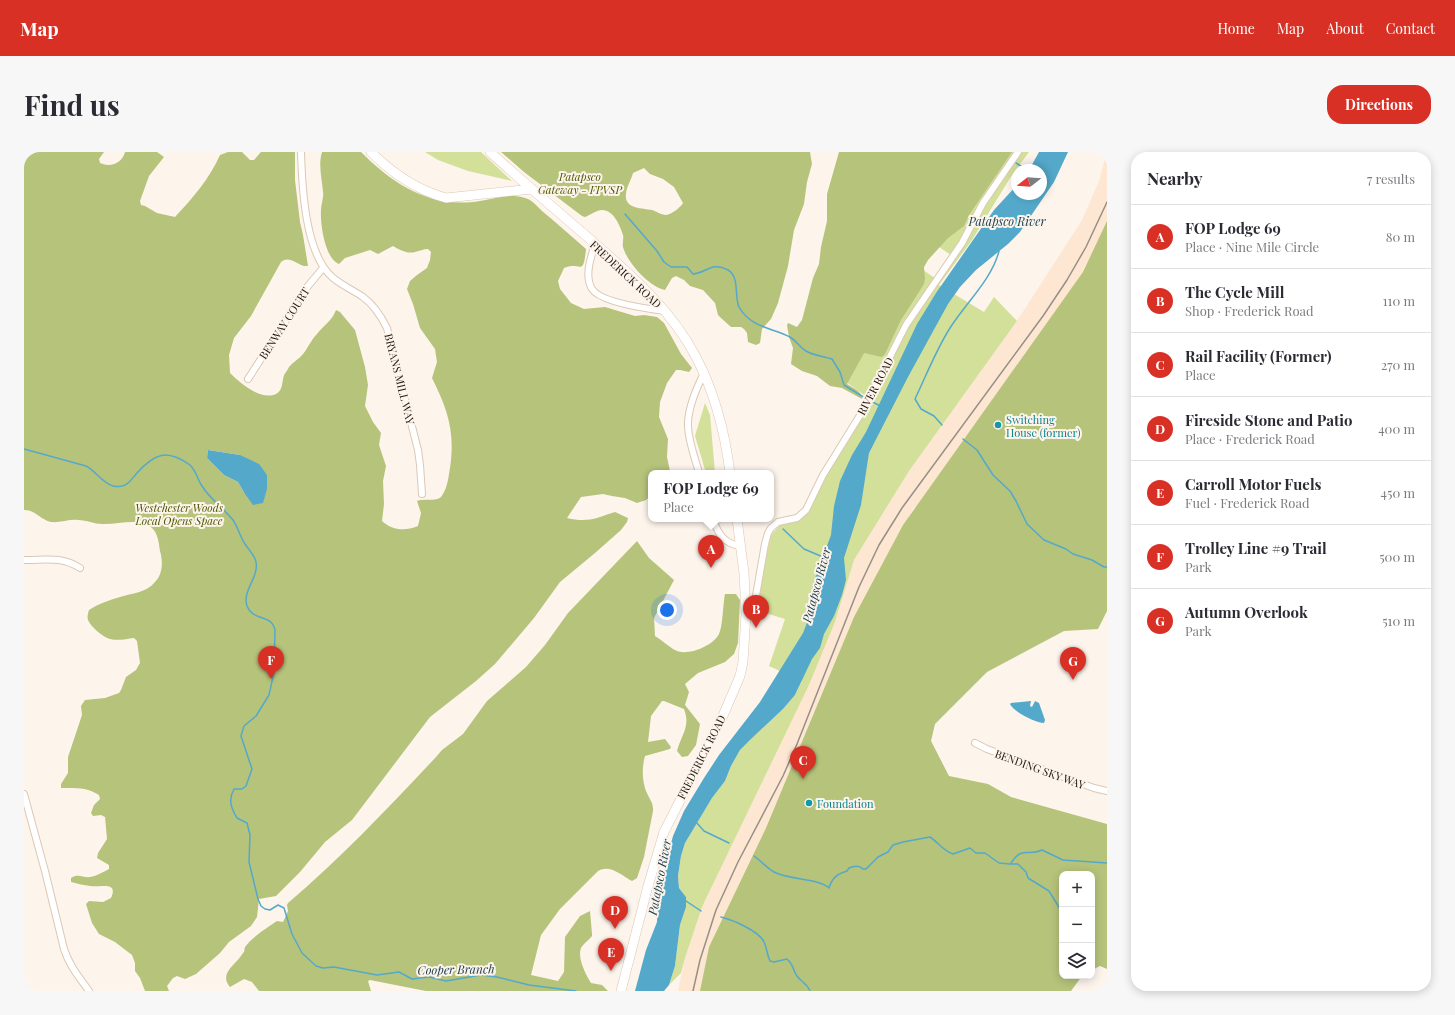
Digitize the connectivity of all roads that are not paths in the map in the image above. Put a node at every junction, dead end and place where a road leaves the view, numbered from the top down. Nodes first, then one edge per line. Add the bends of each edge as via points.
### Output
1 (301, 152) edge
2 (371, 152) edge
3 (490, 152) edge
4 (1018, 152) edge
5 (532, 189) junction
6 (595, 244) junction
7 (323, 268) junction
8 (665, 310) junction
9 (704, 373) junction
10 (248, 379) dead end
11 (698, 470) edge
12 (729, 470) edge
13 (422, 494) dead end
14 (714, 522) edge
15 (737, 522) edge
16 (740, 546) junction
17 (24, 560) edge
18 (80, 568) dead end
19 (746, 614) junction
20 (975, 743) dead end
21 (1107, 791) edge
22 (24, 794) edge
23 (89, 991) edge
24 (621, 991) edge

1 - 7 street, BRYANS MILL WAY via 310,232
2 - 5 main road via 402,178 446,198
3 - 5 main road, FREDERICK ROAD
4 - 19 street, RIVER ROAD via 983,203 962,243 906,325 862,412 823,475 806,510 797,518 778,522 771,528 754,607
5 - 6 main road, FREDERICK ROAD
6 - 8 main road, FREDERICK ROAD via 638,281
6 - 8 street via 589,277 592,289 596,293 639,308
7 - 10 street, BENWAY COURT via 308,286
7 - 13 street, BRYANS MILL WAY via 338,282 371,304 387,328 418,450
8 - 9 main road, FREDERICK ROAD via 687,340
9 - 11 street via 692,403 688,426
9 - 12 main road, FREDERICK ROAD via 720,419
14 - 16 street via 723,539
15 - 16 main road, FREDERICK ROAD
16 - 19 main road, FREDERICK ROAD
17 - 18 street via 61,560
19 - 24 main road, FREDERICK ROAD via 740,676 722,718 664,832
20 - 21 street, BENDING SKY WAY
22 - 23 street via 64,949 73,969

